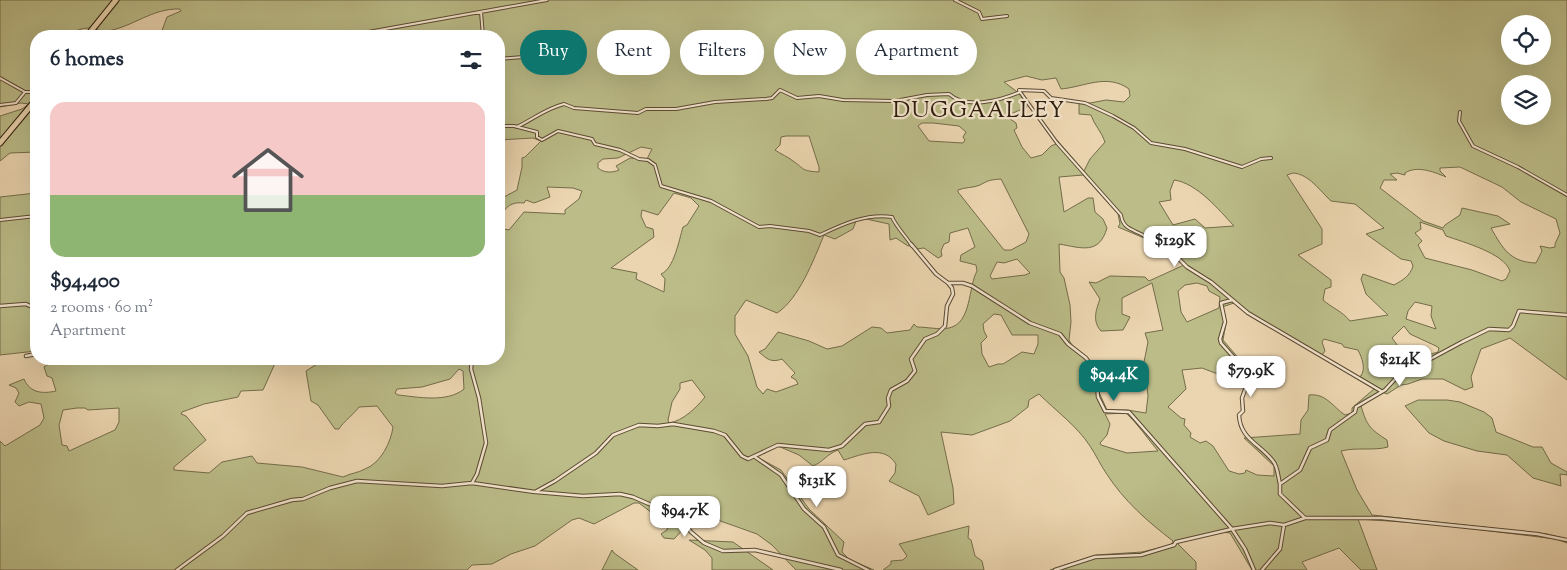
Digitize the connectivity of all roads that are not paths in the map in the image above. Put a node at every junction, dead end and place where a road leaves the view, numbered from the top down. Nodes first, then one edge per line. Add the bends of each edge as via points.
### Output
1 (118, 0) edge
2 (547, 0) edge
3 (955, 0) edge
4 (537, 1) edge
5 (480, 12) junction
6 (1007, 16) dead end
7 (92, 30) edge
8 (96, 30) edge
9 (380, 30) edge
10 (483, 30) edge
11 (520, 57) edge
12 (505, 58) edge
13 (0, 78) edge
14 (26, 92) junction
15 (1020, 92) junction
16 (30, 93) edge
17 (0, 105) edge
18 (30, 107) edge
19 (30, 112) edge
20 (1460, 112) dead end
21 (505, 125) edge
22 (517, 127) junction
23 (0, 143) edge
24 (0, 149) edge
25 (1271, 158) dead end
26 (1567, 195) edge
27 (30, 217) edge
28 (0, 220) edge
29 (948, 282) junction
30 (1232, 300) junction
31 (0, 306) edge
32 (30, 306) edge
33 (1567, 315) edge
34 (30, 355) edge
35 (26, 356) dead end
36 (471, 365) edge
37 (1381, 391) junction
38 (755, 457) junction
39 (472, 483) junction
40 (1280, 484) junction
41 (535, 492) junction
42 (1305, 518) junction
43 (1284, 525) junction
44 (1232, 529) junction
45 (1567, 540) edge
46 (177, 570) edge
47 (841, 570) edge
48 (868, 570) edge
49 (1056, 570) edge
50 (1254, 570) edge
51 (1262, 570) edge

1 - 7 highway
1 - 8 highway
2 - 4 street
3 - 6 street via 979,12 982,18
4 - 5 street
5 - 9 street
5 - 10 street
11 - 12 street
13 - 14 street
14 - 16 street
14 - 17 street via 16,103
15 - 22 street via 1011,97 960,102 952,100 949,94 895,101 842,100 819,96 797,98 780,90 766,99 646,109 638,113 574,108 562,104
15 - 25 street via 1043,91 1051,98 1084,104 1124,122 1157,145 1186,149 1242,167 1260,158
15 - 30 street via 1057,143 1121,215 1130,230 1175,255
18 - 23 highway
19 - 24 highway
20 - 26 street via 1458,121 1473,146
21 - 22 street
22 - 29 street via 537,132 539,139 548,139 558,131 583,136 603,147 648,160 655,165 661,186 711,201 759,228 770,226 820,234 857,219 882,215 892,217 914,249 936,274
27 - 28 street
29 - 38 street via 953,294 947,306 945,326 918,347 912,359 915,371 907,381 891,390 888,406 879,422 865,424 842,446 829,450 778,445
29 - 44 street via 972,286 1030,323 1060,334 1094,368 1096,393 1105,411 1129,412
30 - 37 street
30 - 40 street via 1221,303 1225,322 1220,339 1237,361 1246,387 1238,424 1250,442 1274,462
31 - 32 street
33 - 37 street via 1519,311 1508,330 1489,329 1468,339 1397,376
34 - 35 street
36 - 39 street via 486,443
37 - 40 street via 1330,430 1327,440 1310,448 1305,464
38 - 41 street via 748,459 742,456 725,435 714,431 673,424 639,425 613,435 596,453
38 - 48 street via 781,475 804,509 824,527 838,555
39 - 41 street
39 - 46 street via 442,486 357,481 330,488 303,499 247,513 223,536
40 - 42 street via 1280,494
41 - 47 street via 633,497 679,517 694,534 718,549 755,550
42 - 43 street
42 - 45 street via 1381,518
43 - 44 street via 1270,523
43 - 51 street via 1277,553
44 - 49 street via 1176,542 1141,555 1095,558
44 - 50 street

